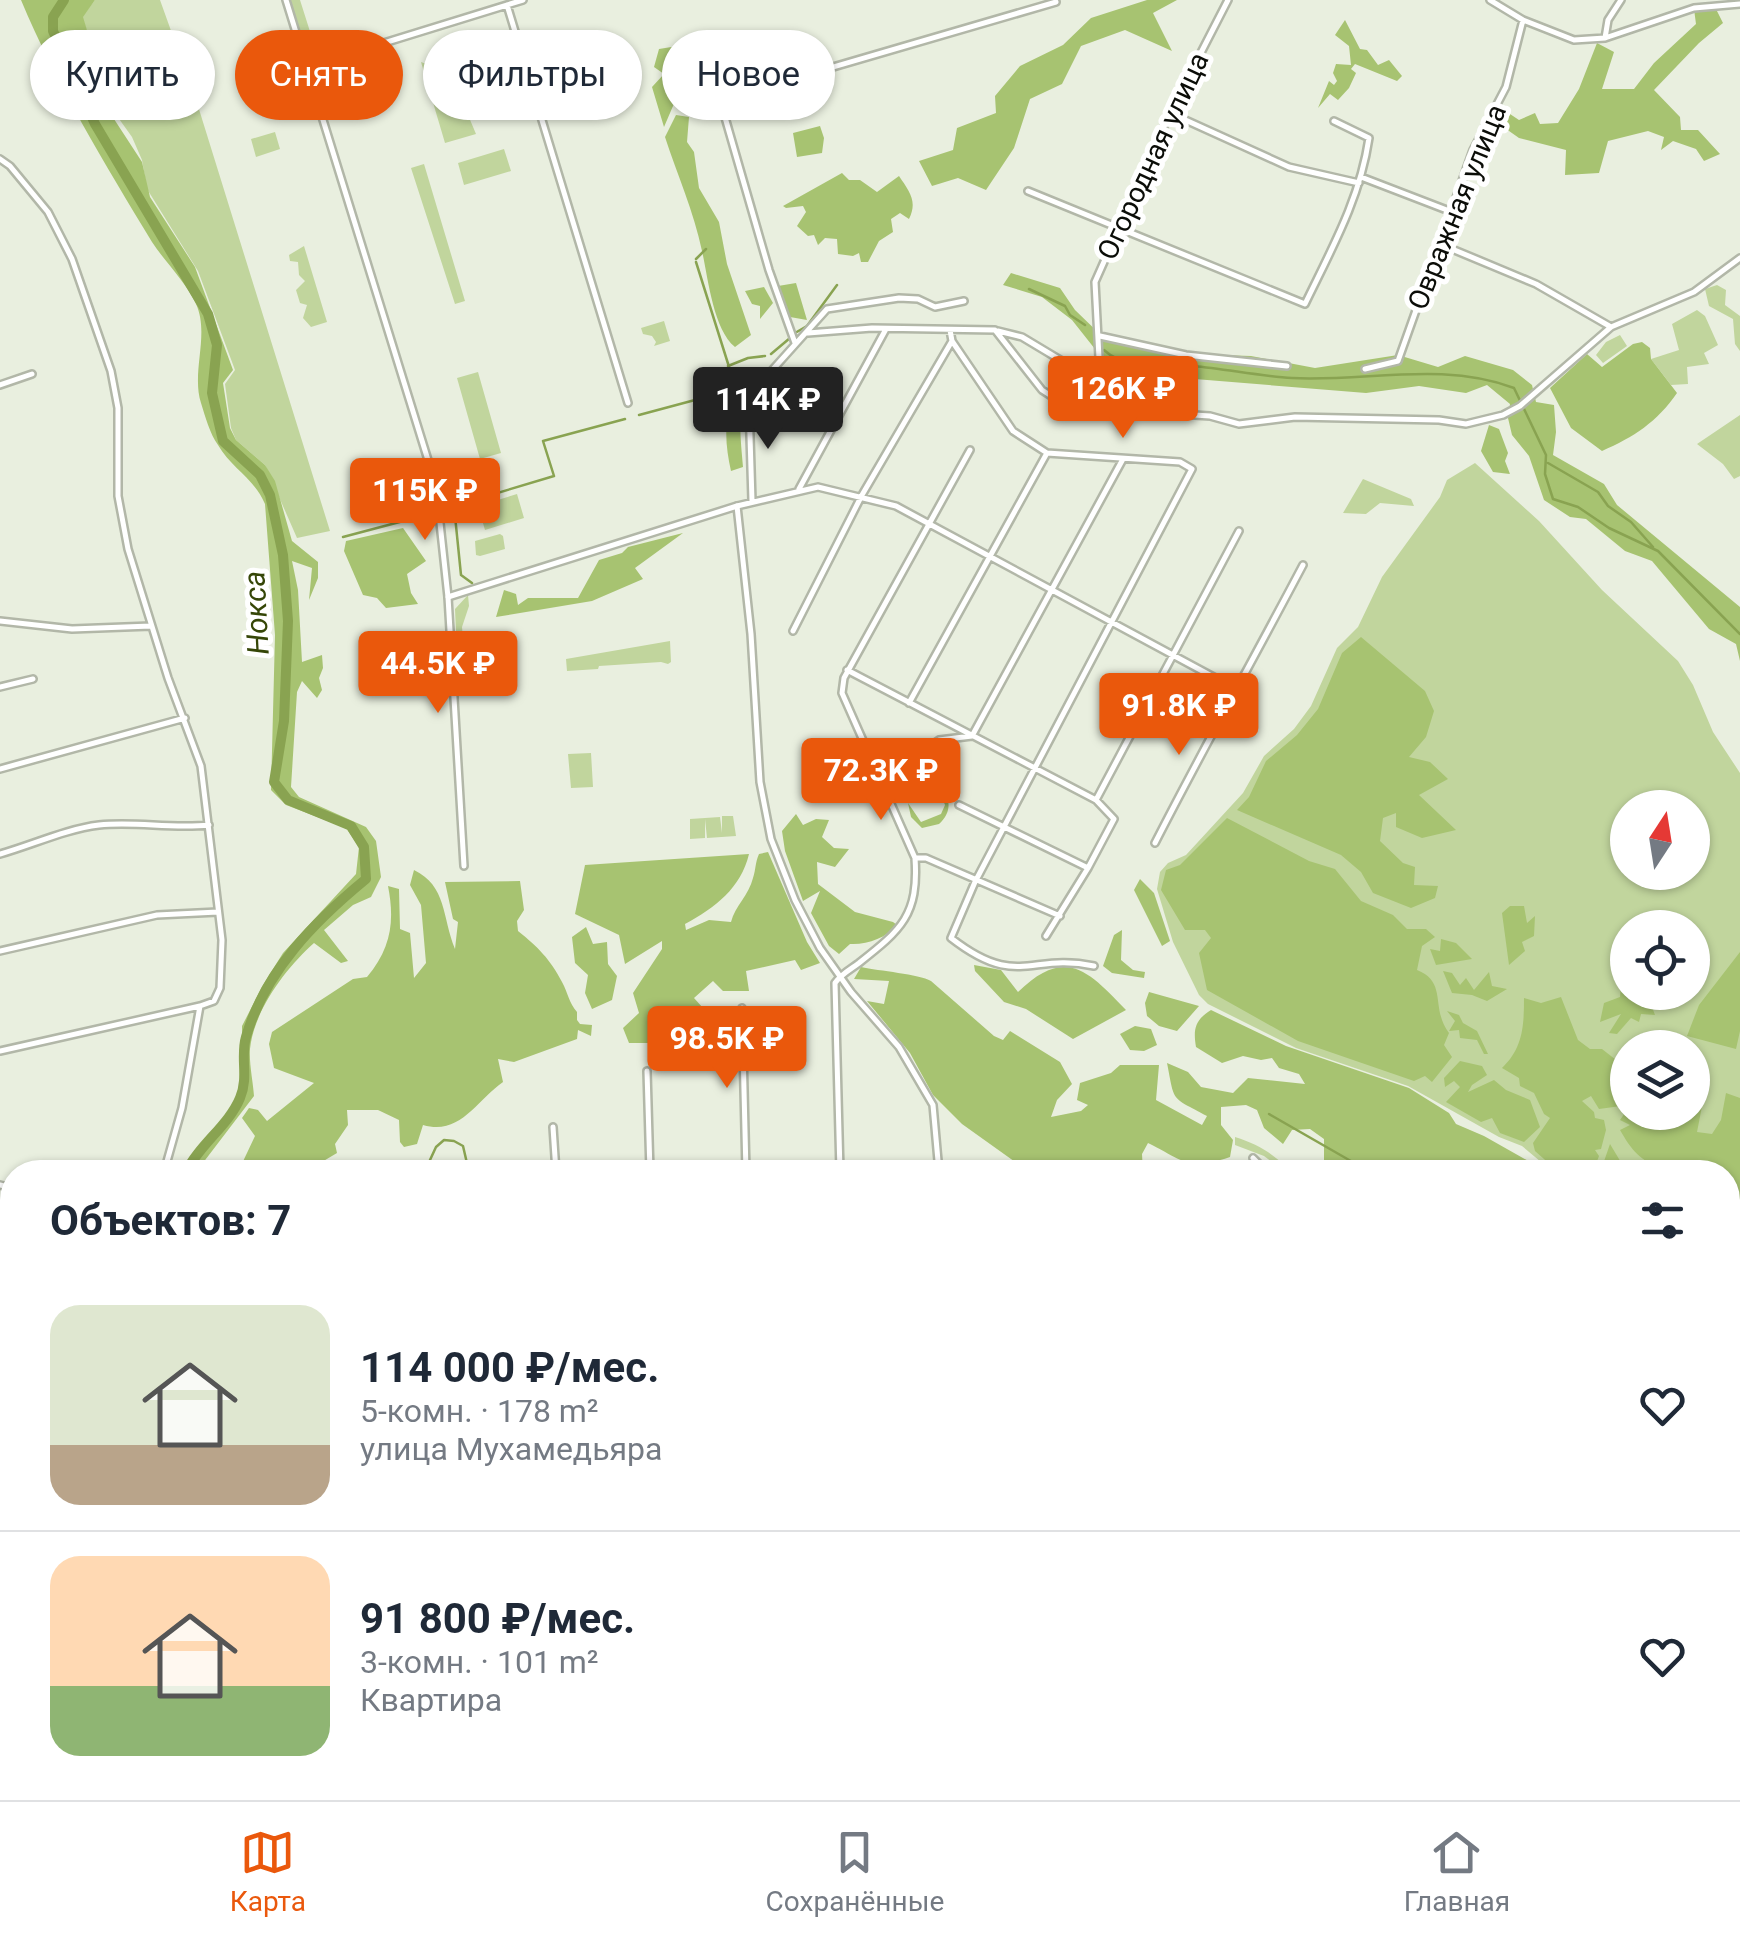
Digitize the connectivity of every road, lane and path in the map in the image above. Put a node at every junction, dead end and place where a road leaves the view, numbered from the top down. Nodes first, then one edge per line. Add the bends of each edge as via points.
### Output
1 (286, 0) edge
2 (522, 0) edge
3 (1228, 0) edge
4 (1491, 0) edge
5 (1621, 0) edge
6 (1056, 2) dead end
7 (1740, 4) edge
8 (507, 5) junction
9 (1523, 20) junction
10 (295, 30) edge
11 (403, 37) edge
12 (1605, 38) junction
13 (1170, 112) junction
14 (323, 120) edge
15 (1334, 121) dead end
16 (0, 158) edge
17 (1361, 180) junction
18 (1028, 191) dead end
19 (1452, 212) junction
20 (1117, 228) junction
21 (1440, 244) junction
22 (1740, 258) edge
23 (964, 300) dead end
24 (887, 328) junction
25 (1611, 328) junction
26 (950, 330) junction
27 (995, 330) junction
28 (808, 333) junction
29 (1100, 336) junction
30 (952, 341) junction
31 (795, 342) junction
32 (1287, 366) dead end
33 (1365, 369) dead end
34 (32, 374) dead end
35 (1087, 376) junction
36 (0, 385) edge
37 (1068, 401) junction
38 (628, 404) dead end
39 (970, 450) dead end
40 (1046, 453) junction
41 (1124, 458) junction
42 (799, 489) junction
43 (862, 495) junction
44 (755, 500) junction
45 (737, 506) junction
46 (930, 523) junction
47 (1239, 530) dead end
48 (991, 556) junction
49 (1304, 565) dead end
50 (1052, 588) junction
51 (448, 597) junction
52 (0, 622) edge
53 (1112, 622) junction
54 (151, 626) junction
55 (793, 631) dead end
56 (1175, 653) junction
57 (847, 670) junction
58 (32, 680) dead end
59 (0, 687) edge
60 (1234, 688) junction
61 (909, 703) junction
62 (185, 718) junction
63 (972, 736) junction
64 (1036, 769) junction
65 (0, 770) edge
66 (880, 774) junction
67 (1096, 800) junction
68 (959, 805) dead end
69 (209, 824) junction
70 (1005, 828) junction
71 (1154, 843) dead end
72 (0, 854) edge
73 (916, 858) junction
74 (464, 866) dead end
75 (1088, 868) junction
76 (975, 882) junction
77 (219, 912) junction
78 (1060, 916) junction
79 (1046, 936) dead end
80 (0, 951) edge
81 (1094, 966) dead end
82 (839, 976) junction
83 (200, 1006) junction
84 (742, 1008) dead end
85 (0, 1052) edge
86 (647, 1071) dead end
87 (553, 1127) dead end
88 (167, 1160) edge
89 (555, 1160) edge
90 (650, 1160) edge
91 (746, 1160) edge
92 (840, 1160) edge
93 (938, 1160) edge

1 - 10 street
2 - 8 street
3 - 13 street, Огородная улица
4 - 9 street
5 - 12 street
6 - 31 street via 720,100
7 - 12 street via 1694,8
8 - 11 street
8 - 38 street
9 - 12 street via 1574,40
9 - 19 street, Овражная улица via 1506,88 1473,150
13 - 17 street via 1289,167
13 - 20 street, Огородная улица
14 - 51 street via 436,486
15 - 17 street via 1369,138
16 - 54 street via 48,212 112,371 121,516
17 - 19 street
17 - 20 street via 1305,304
18 - 20 street
19 - 21 street, Овражная улица
20 - 29 street, Огородная улица via 1095,282
21 - 25 street via 1536,284
21 - 33 street, Овражная улица via 1398,361
22 - 25 street via 1694,292
23 - 28 street via 935,306 899,298 827,309
24 - 26 street
24 - 28 street
24 - 42 street
25 - 37 street via 1522,404 1466,424 1295,418 1239,424
26 - 27 street
26 - 30 street
27 - 35 street via 1022,337
27 - 37 street via 1042,390
28 - 31 street
29 - 32 street
29 - 35 street via 1099,358
30 - 40 street via 1013,431
30 - 43 street
31 - 44 street via 749,404
34 - 36 street
35 - 37 street
39 - 46 street
40 - 41 street
40 - 48 street
41 - 50 street
41 - 53 street via 1180,462 1192,473
42 - 43 street
42 - 44 street
43 - 46 street
43 - 55 street
44 - 45 street
45 - 51 street
45 - 82 street via 760,782 771,839 800,911
46 - 48 street
46 - 57 street
47 - 56 street
48 - 50 street
48 - 61 street
49 - 60 street
50 - 53 street
50 - 63 street
51 - 74 street
52 - 54 street via 72,629
53 - 56 street
53 - 64 street
54 - 62 street
56 - 60 street
56 - 67 street
57 - 61 street
57 - 66 street via 842,692
58 - 59 street
60 - 71 street
61 - 63 street
62 - 65 street
62 - 69 street via 202,766
63 - 64 street
63 - 66 street via 939,740
64 - 67 street
64 - 70 street
66 - 73 street
67 - 75 street via 1114,819
68 - 70 street
69 - 72 street via 94,826
69 - 77 street
70 - 75 street
70 - 76 street
73 - 76 street
73 - 82 street via 908,918
75 - 78 street
76 - 78 street
76 - 81 street via 951,938 975,957 1018,968
77 - 80 street via 158,915
77 - 83 street via 220,988 214,1001
78 - 79 street
82 - 92 street via 834,1014
82 - 93 street via 899,1047 928,1095
83 - 85 street
83 - 88 street
84 - 91 street
86 - 90 street
87 - 89 street

